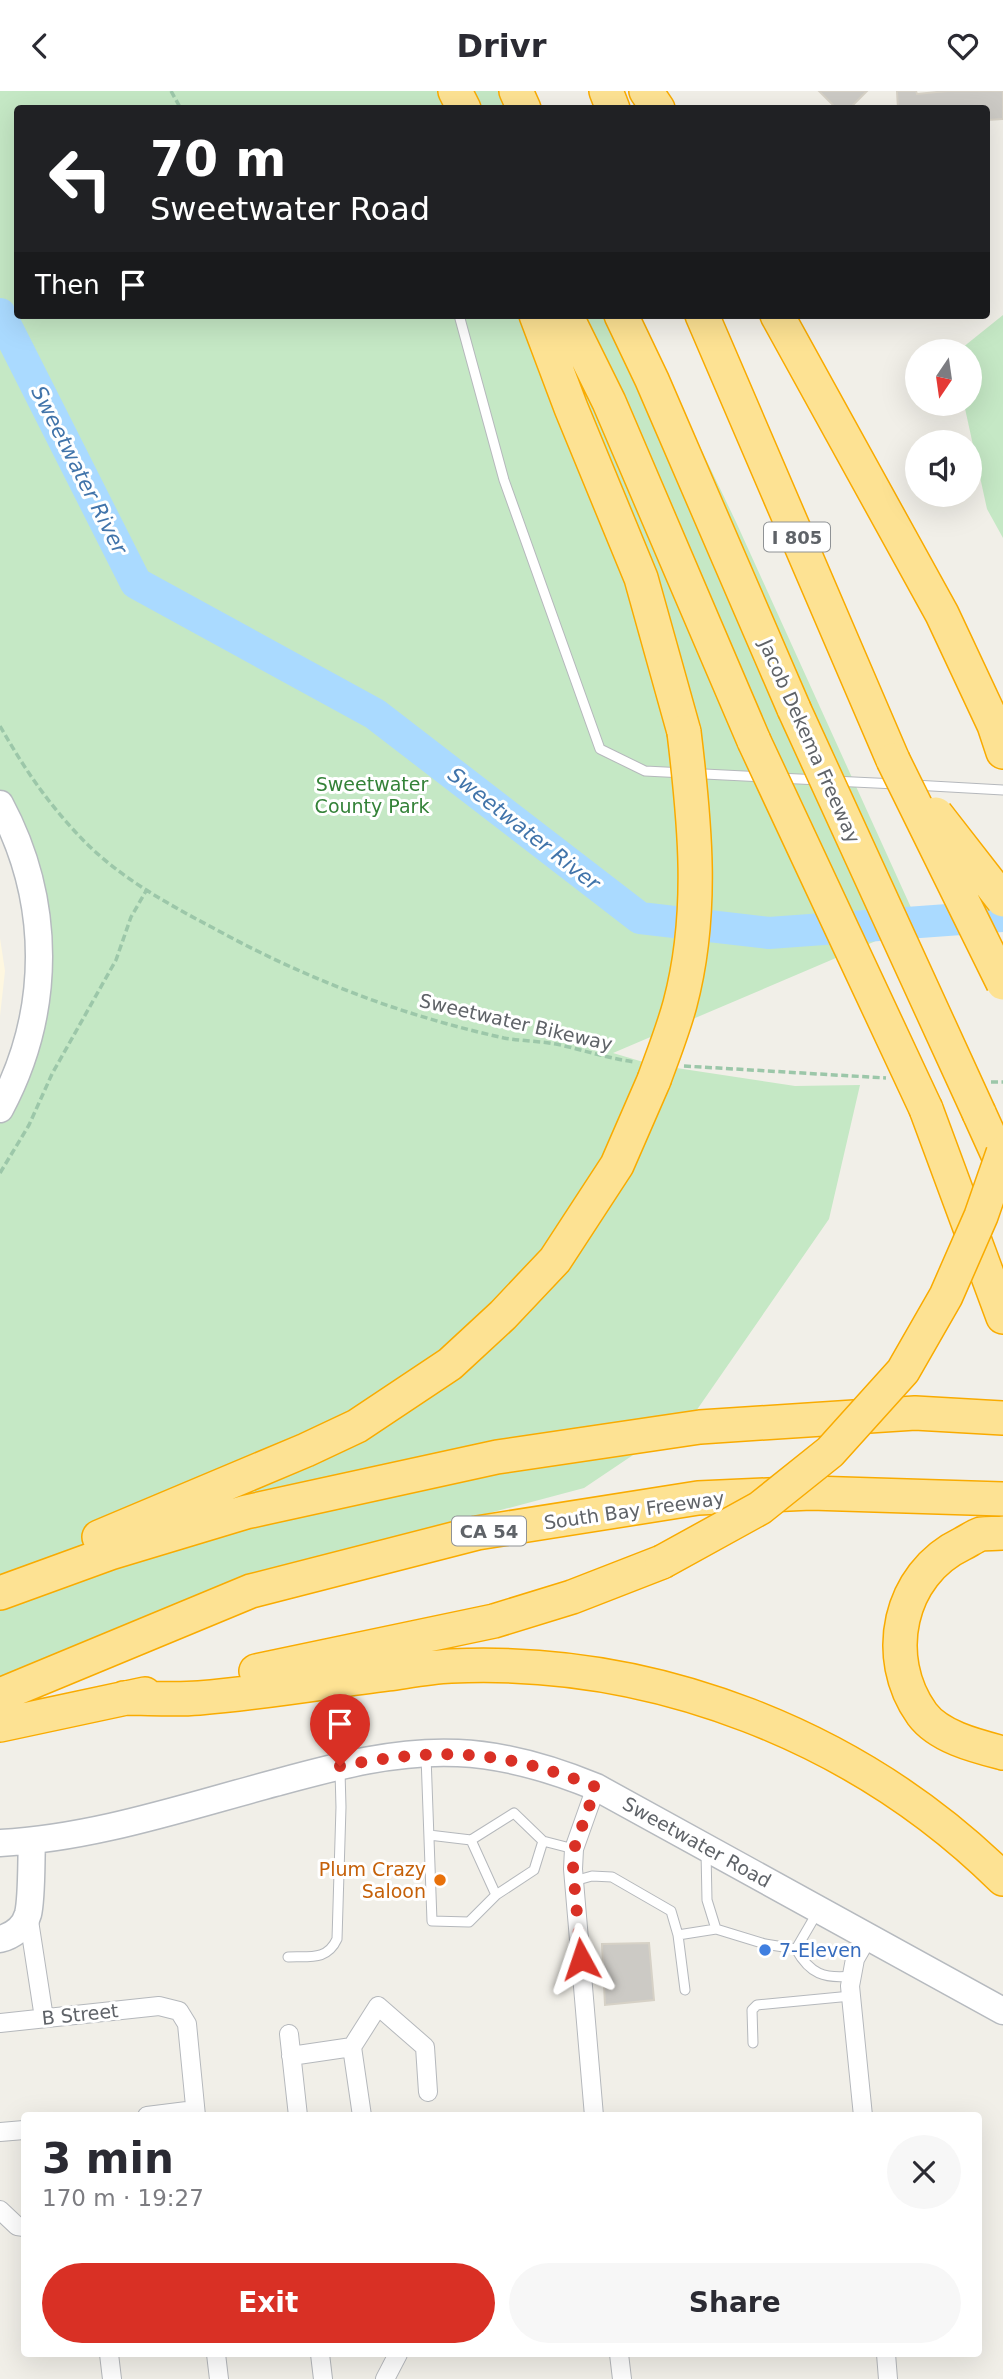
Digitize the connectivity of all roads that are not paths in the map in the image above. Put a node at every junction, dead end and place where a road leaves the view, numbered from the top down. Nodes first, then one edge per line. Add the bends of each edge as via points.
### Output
1 (460, 319) edge
2 (538, 319) edge
3 (568, 319) edge
4 (623, 319) edge
5 (704, 319) edge
6 (780, 319) edge
7 (998, 739) edge
8 (893, 760) junction
9 (1003, 790) edge
10 (0, 804) edge
11 (1003, 899) edge
12 (1003, 983) edge
13 (0, 1109) edge
14 (1003, 1153) edge
15 (1003, 1166) edge
16 (1003, 1317) edge
17 (1003, 1418) edge
18 (1003, 1499) edge
19 (1003, 1533) edge
20 (0, 1581) edge
21 (0, 1593) edge
22 (0, 1695) edge
23 (124, 1698) junction
24 (0, 1725) edge
25 (426, 1753) junction
26 (1003, 1753) edge
27 (340, 1766) junction
28 (596, 1787) junction
29 (429, 1835) junction
30 (471, 1840) junction
31 (543, 1840) junction
32 (32, 1841) junction
33 (0, 1843) edge
34 (706, 1847) junction
35 (574, 1849) junction
36 (1003, 1879) edge
37 (574, 1881) junction
38 (496, 1895) junction
39 (820, 1909) junction
40 (28, 1915) junction
41 (716, 1929) junction
42 (678, 1935) junction
43 (868, 1936) junction
44 (0, 1939) edge
45 (796, 1949) junction
46 (288, 1957) dead end
47 (852, 1976) junction
48 (685, 1990) dead end
49 (851, 1996) junction
50 (1003, 2011) edge
51 (44, 2018) junction
52 (0, 2023) edge
53 (289, 2034) dead end
54 (752, 2043) dead end
55 (352, 2047) junction
56 (291, 2056) junction
57 (428, 2092) dead end
58 (196, 2112) edge
59 (298, 2112) edge
60 (361, 2112) edge
61 (594, 2112) edge
62 (863, 2112) edge
63 (21, 2130) edge
64 (0, 2132) edge
65 (0, 2210) edge
66 (21, 2227) edge
67 (109, 2357) edge
68 (216, 2357) edge
69 (320, 2357) edge
70 (397, 2357) edge
71 (620, 2357) edge
72 (886, 2357) edge
73 (112, 2379) edge
74 (219, 2379) edge
75 (323, 2379) edge
76 (385, 2379) edge
77 (622, 2379) edge
78 (888, 2379) edge

1 - 9 lane via 504,480 600,749 645,771
2 - 20 highway, bridge via 641,578 684,732 695,836 692,933 680,1003 617,1165 555,1259 450,1364 357,1426
3 - 16 highway, bridge via 754,741 926,1109
4 - 15 highway, Jacob Dekema Freeway, bridge via 794,709 979,1098
5 - 8 highway, I 805
6 - 7 highway via 942,614
8 - 11 highway, bridge
8 - 12 highway, I 805, bridge
10 - 13 main road via 15,832 35,903 40,955 37,1000 15,1081
14 - 23 highway, bridge via 946,1296 903,1371 830,1452 760,1508 662,1562 494,1621
17 - 21 highway via 915,1413 700,1427 497,1457 246,1512 110,1553
18 - 22 highway, South Bay Freeway / CA 54 via 811,1493 698,1498 477,1533 251,1591
19 - 26 highway via 981,1535 945,1552 920,1578 905,1607 899,1650 906,1683 923,1715 944,1733
23 - 24 highway
23 - 36 highway via 198,1698 449,1666 513,1665 630,1680 751,1715 807,1739 901,1793
25 - 27 main road, Sweetwater Road
25 - 28 main road, Sweetwater Road via 515,1760
25 - 29 lane
27 - 32 main road, Sweetwater Road via 149,1819
27 - 46 lane via 337,1939 324,1955
28 - 34 main road, Sweetwater Road
28 - 35 street
29 - 30 lane
29 - 38 lane via 432,1921 469,1922
30 - 31 lane via 514,1813
30 - 38 lane
31 - 35 lane
31 - 38 lane via 534,1870
32 - 33 main road, Sweetwater Road
32 - 40 main road
34 - 39 main road, Sweetwater Road
34 - 41 lane via 707,1900
35 - 37 street
37 - 42 lane via 612,1877 671,1910
37 - 61 street
39 - 43 main road, Sweetwater Road
39 - 45 lane
40 - 44 main road via 22,1927
40 - 51 street
41 - 42 lane
41 - 45 lane
42 - 48 lane
43 - 47 street via 855,1959
43 - 50 main road, Sweetwater Road
45 - 47 lane via 805,1965 820,1973
47 - 49 street
49 - 54 lane via 757,2005 752,2010
49 - 62 street
51 - 52 street, B Street
51 - 58 street, B Street via 159,2006 179,2011 187,2024
53 - 56 street
55 - 56 street
55 - 57 street via 378,2006 425,2047
55 - 60 street
56 - 59 street
63 - 64 street
65 - 66 street
67 - 73 street
68 - 74 street
69 - 75 street
70 - 76 street
71 - 77 street
72 - 78 street

